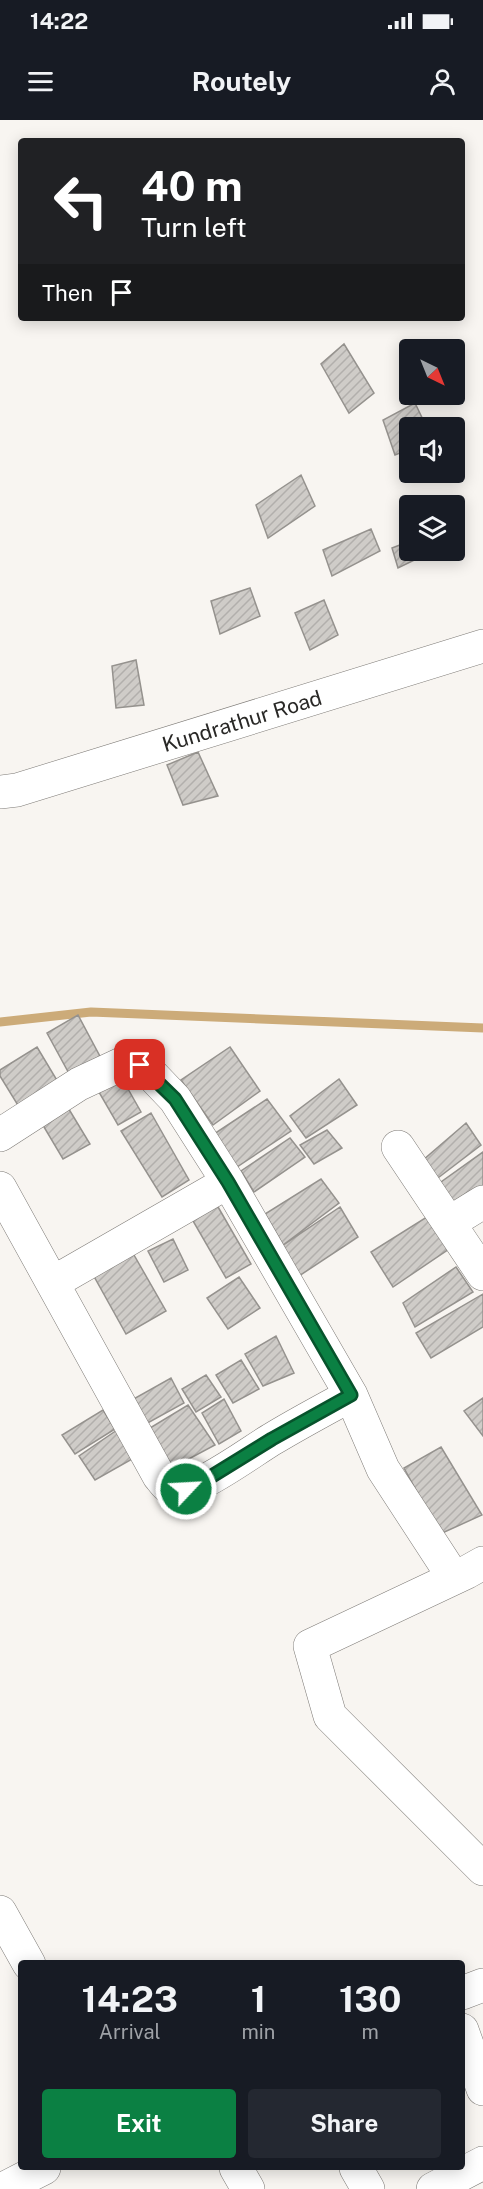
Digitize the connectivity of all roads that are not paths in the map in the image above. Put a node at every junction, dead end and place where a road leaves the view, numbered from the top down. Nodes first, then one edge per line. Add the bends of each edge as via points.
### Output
1 (483, 646) edge
2 (6, 789) edge
3 (0, 1135) edge
4 (398, 1147) dead end
5 (228, 1182) junction
6 (0, 1188) edge
7 (483, 1202) edge
8 (449, 1223) junction
9 (483, 1274) edge
10 (54, 1282) junction
11 (351, 1395) junction
12 (472, 1576) edge
13 (483, 1869) edge
14 (0, 1912) edge
15 (27, 1960) edge
16 (483, 1985) edge
17 (465, 1991) edge
18 (465, 2038) edge
19 (483, 2089) edge
20 (483, 2163) edge
21 (237, 2170) edge
22 (357, 2170) edge
23 (248, 2189) edge
24 (368, 2189) edge
25 (433, 2189) edge

1 - 2 street, Kundrathur Road
3 - 5 street via 79,1084 126,1062 140,1065 175,1099
4 - 8 street
5 - 10 street
5 - 11 street
6 - 10 street
7 - 8 street
8 - 9 street
10 - 11 street via 159,1476 175,1490 212,1476
11 - 12 street via 382,1469
12 - 13 street via 310,1646 330,1716
14 - 15 street
16 - 17 street
18 - 19 street
20 - 25 street
21 - 23 street
22 - 24 street

